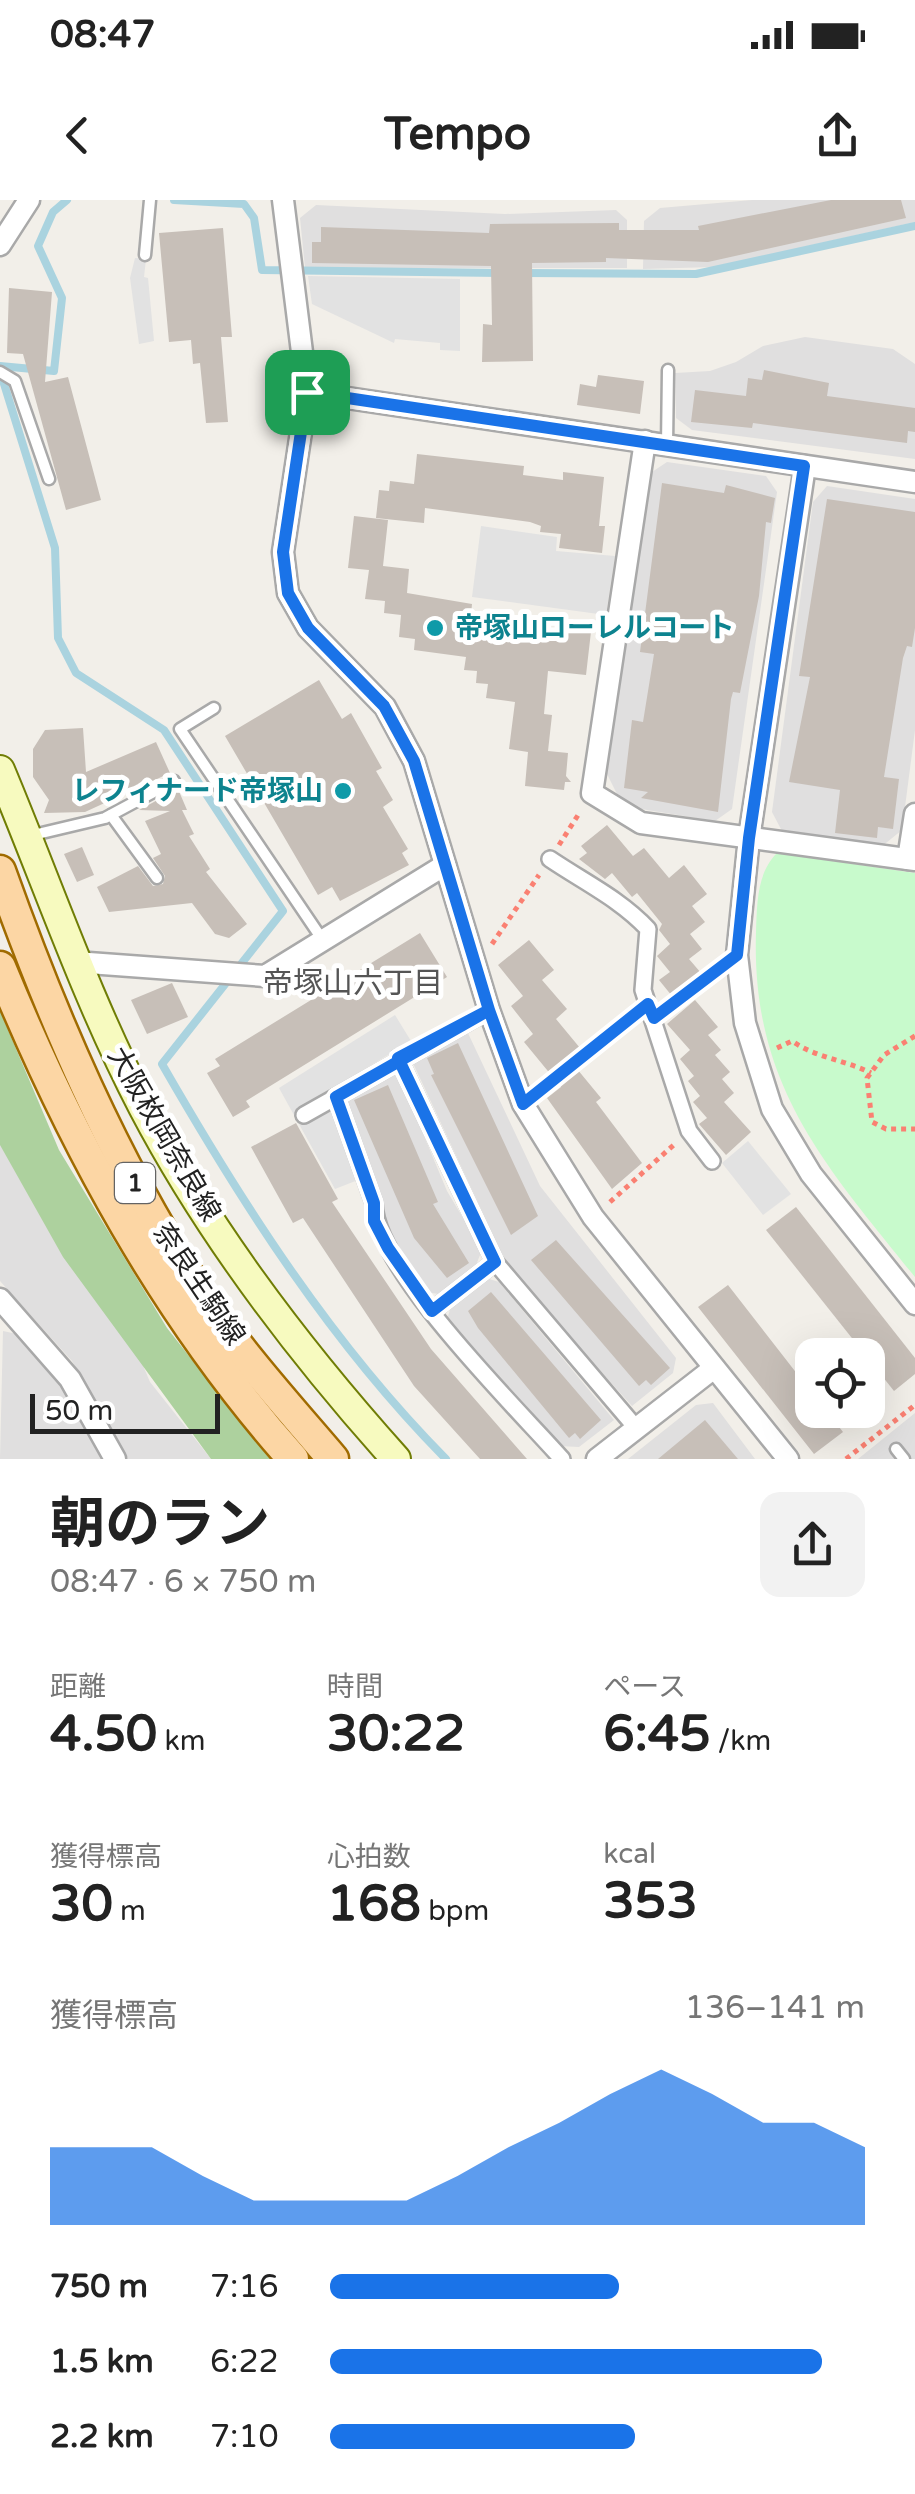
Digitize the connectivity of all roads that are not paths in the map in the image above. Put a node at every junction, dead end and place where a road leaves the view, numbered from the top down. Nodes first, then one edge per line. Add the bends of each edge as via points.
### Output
1 (29, 200) edge
2 (150, 200) edge
3 (283, 200) edge
4 (0, 245) edge
5 (146, 254) dead end
6 (668, 370) dead end
7 (0, 372) edge
8 (307, 392) junction
9 (646, 441) junction
10 (667, 445) junction
11 (804, 466) junction
12 (49, 480) dead end
13 (915, 482) edge
14 (214, 708) dead end
15 (0, 770) edge
16 (174, 780) dead end
17 (111, 814) junction
18 (915, 814) edge
19 (28, 836) junction
20 (749, 838) junction
21 (550, 859) road end
22 (912, 860) edge
23 (445, 865) junction
24 (0, 871) edge
25 (157, 878) dead end
26 (322, 939) junction
27 (76, 962) junction
28 (0, 967) edge
29 (489, 1010) junction
30 (398, 1058) junction
31 (336, 1097) junction
32 (304, 1115) dead end
33 (712, 1161) dead end
34 (495, 1262) junction
35 (915, 1304) edge
36 (3, 1309) edge
37 (432, 1311) junction
38 (714, 1368) junction
39 (637, 1430) junction
40 (896, 1449) dead end
41 (115, 1459) edge
42 (293, 1459) edge
43 (333, 1459) edge
44 (396, 1459) edge
45 (562, 1459) edge
46 (597, 1459) edge
47 (788, 1459) edge
48 (904, 1459) edge

1 - 4 street
2 - 5 lane
3 - 8 street
6 - 10 lane
7 - 12 lane via 15,381
8 - 9 street
8 - 23 street via 283,552 288,593 308,628 384,706 414,761
9 - 10 street
9 - 20 street via 592,792 641,823
10 - 11 street
11 - 13 street
11 - 20 street
14 - 26 lane via 180,730
15 - 19 main road, 大阪枚岡奈良線
16 - 17 lane
17 - 19 lane
17 - 25 lane
18 - 22 street
19 - 27 main road, 大阪枚岡奈良線
20 - 22 street
20 - 35 street via 737,955 746,1023 772,1108 811,1174
21 - 33 street via 622,901 648,929 643,990 690,1131
23 - 26 street
23 - 29 street
24 - 43 main road, 奈良生駒線 / 1 via 78,1070 143,1199 200,1294
26 - 27 street via 265,976
27 - 44 main road, 大阪枚岡奈良線 via 144,1110 254,1286
28 - 42 main road, 奈良生駒線 / 1 via 124,1224 183,1321
29 - 30 street
29 - 38 street via 523,1104 593,1217
30 - 31 street
30 - 34 street
31 - 32 street
31 - 37 street via 374,1203 374,1221
34 - 37 street
34 - 39 street
36 - 41 street via 70,1379
37 - 45 street
38 - 39 street
38 - 47 street
39 - 46 street
40 - 48 lane

